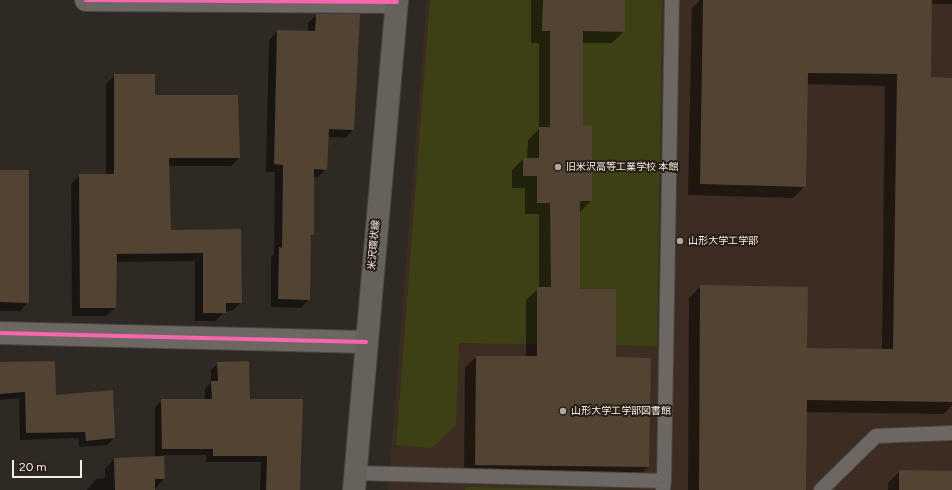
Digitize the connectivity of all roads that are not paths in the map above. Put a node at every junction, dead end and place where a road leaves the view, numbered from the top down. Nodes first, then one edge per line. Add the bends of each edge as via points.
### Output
1 (86, 0) edge
2 (672, 0) edge
3 (397, 1) edge
4 (0, 333) edge
5 (366, 342) junction
6 (952, 433) edge
7 (355, 481) edge
8 (663, 486) edge
9 (821, 490) edge

1 - 3 street
2 - 8 lane
3 - 5 main road, 米沢環状線
4 - 5 street
5 - 7 main road, 米沢環状線
6 - 9 lane via 876,436
7 - 8 lane

